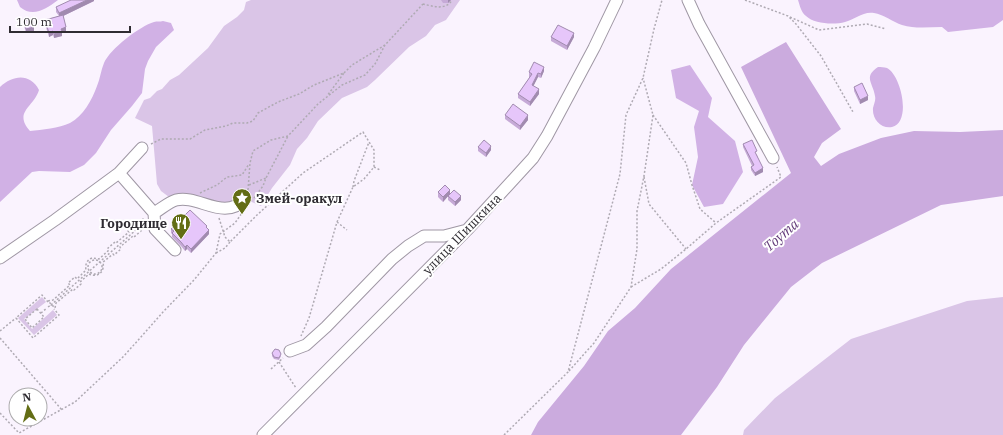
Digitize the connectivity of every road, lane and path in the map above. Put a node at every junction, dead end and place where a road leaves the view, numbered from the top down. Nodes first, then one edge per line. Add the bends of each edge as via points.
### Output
1 (422, 0) edge
2 (452, 0) edge
3 (617, 0) edge
4 (662, 0) edge
5 (688, 0) edge
6 (745, 0) edge
7 (423, 4) junction
8 (788, 16) junction
9 (886, 29) dead end
10 (385, 45) junction
11 (344, 73) junction
12 (643, 78) junction
13 (326, 98) junction
14 (853, 112) dead end
15 (653, 114) junction
16 (288, 136) junction
17 (369, 142) junction
18 (142, 148) joint
19 (773, 158) joint
20 (250, 163) junction
21 (374, 167) junction
22 (380, 170) dead end
23 (119, 173) junction
24 (644, 176) junction
25 (266, 178) junction
26 (248, 186) junction
27 (353, 187) junction
28 (200, 193) dead end
29 (249, 199) junction
30 (215, 206) junction
31 (245, 210) dead end
32 (154, 213) junction
33 (145, 221) junction
34 (337, 222) junction
35 (716, 222) junction
36 (224, 230) junction
37 (347, 230) dead end
38 (467, 230) junction
39 (230, 242) junction
40 (686, 249) junction
41 (175, 250) dead end
42 (216, 253) junction
43 (0, 258) edge
44 (100, 261) junction
45 (89, 271) junction
46 (631, 287) junction
47 (51, 305) junction
48 (41, 313) junction
49 (16, 318) junction
50 (0, 331) edge
51 (0, 338) edge
52 (301, 338) dead end
53 (288, 353) joint
54 (280, 362) junction
55 (271, 369) dead end
56 (568, 372) junction
57 (296, 388) dead end
58 (62, 410) junction
59 (0, 414) edge
60 (262, 435) edge
61 (504, 435) edge

1 - 7 path
2 - 7 path via 450,4 439,8
3 - 38 street, улица Шишкина via 594,48 533,158
4 - 12 path
5 - 19 street
6 - 8 path
7 - 10 path
8 - 9 path via 819,30 867,24
8 - 14 path via 821,56
10 - 11 path via 352,65
10 - 13 path via 375,64 365,75 342,85
11 - 13 path
11 - 18 path via 258,112 253,121 205,130 190,139 161,139
12 - 15 path
12 - 56 path via 626,115 620,174
13 - 16 path
15 - 24 path
15 - 35 path via 686,163 700,209
16 - 20 path via 271,140 253,150
16 - 25 path
17 - 21 path via 374,150
17 - 27 path
17 - 39 path via 363,132 304,173
18 - 23 street
19 - 35 path via 781,177
20 - 26 path
20 - 28 path via 242,175 227,177
21 - 22 path
21 - 27 path
23 - 32 street
23 - 43 street
24 - 40 path via 649,204
24 - 46 path via 637,211 637,249
25 - 26 path
25 - 29 path via 263,186
26 - 29 path
27 - 34 path
29 - 30 street via 232,207
30 - 32 street via 185,199 176,200
30 - 36 path
31 - 36 path via 235,223
32 - 33 path
32 - 41 street via 155,229
33 - 44 path
33 - 47 path via 147,223 141,231 103,262 104,268 100,274 89,274 80,282 81,284 56,303 55,308
33 - 47 path via 143,219 136,226 135,224 99,259 89,259 86,270 77,279 75,277 68,283 70,285 53,300 48,301
34 - 37 path
34 - 52 path
35 - 40 path
36 - 39 path
36 - 42 path via 220,234
38 - 53 street via 444,236 424,236 408,246 306,345
38 - 60 street, улица Шишкина
39 - 42 path
40 - 46 path
42 - 58 path via 124,356 75,402
44 - 45 path
44 - 45 path via 89,262
44 - 45 path via 102,266 99,272 93,274
45 - 47 path
46 - 56 path via 594,343
47 - 48 path
47 - 49 path via 42,295
47 - 49 path via 59,314 33,338
48 - 48 path via 37,309 25,320 32,328 44,317
49 - 50 path
51 - 58 path
53 - 54 path
54 - 55 path
54 - 57 path
56 - 61 path
58 - 59 path via 19,433

